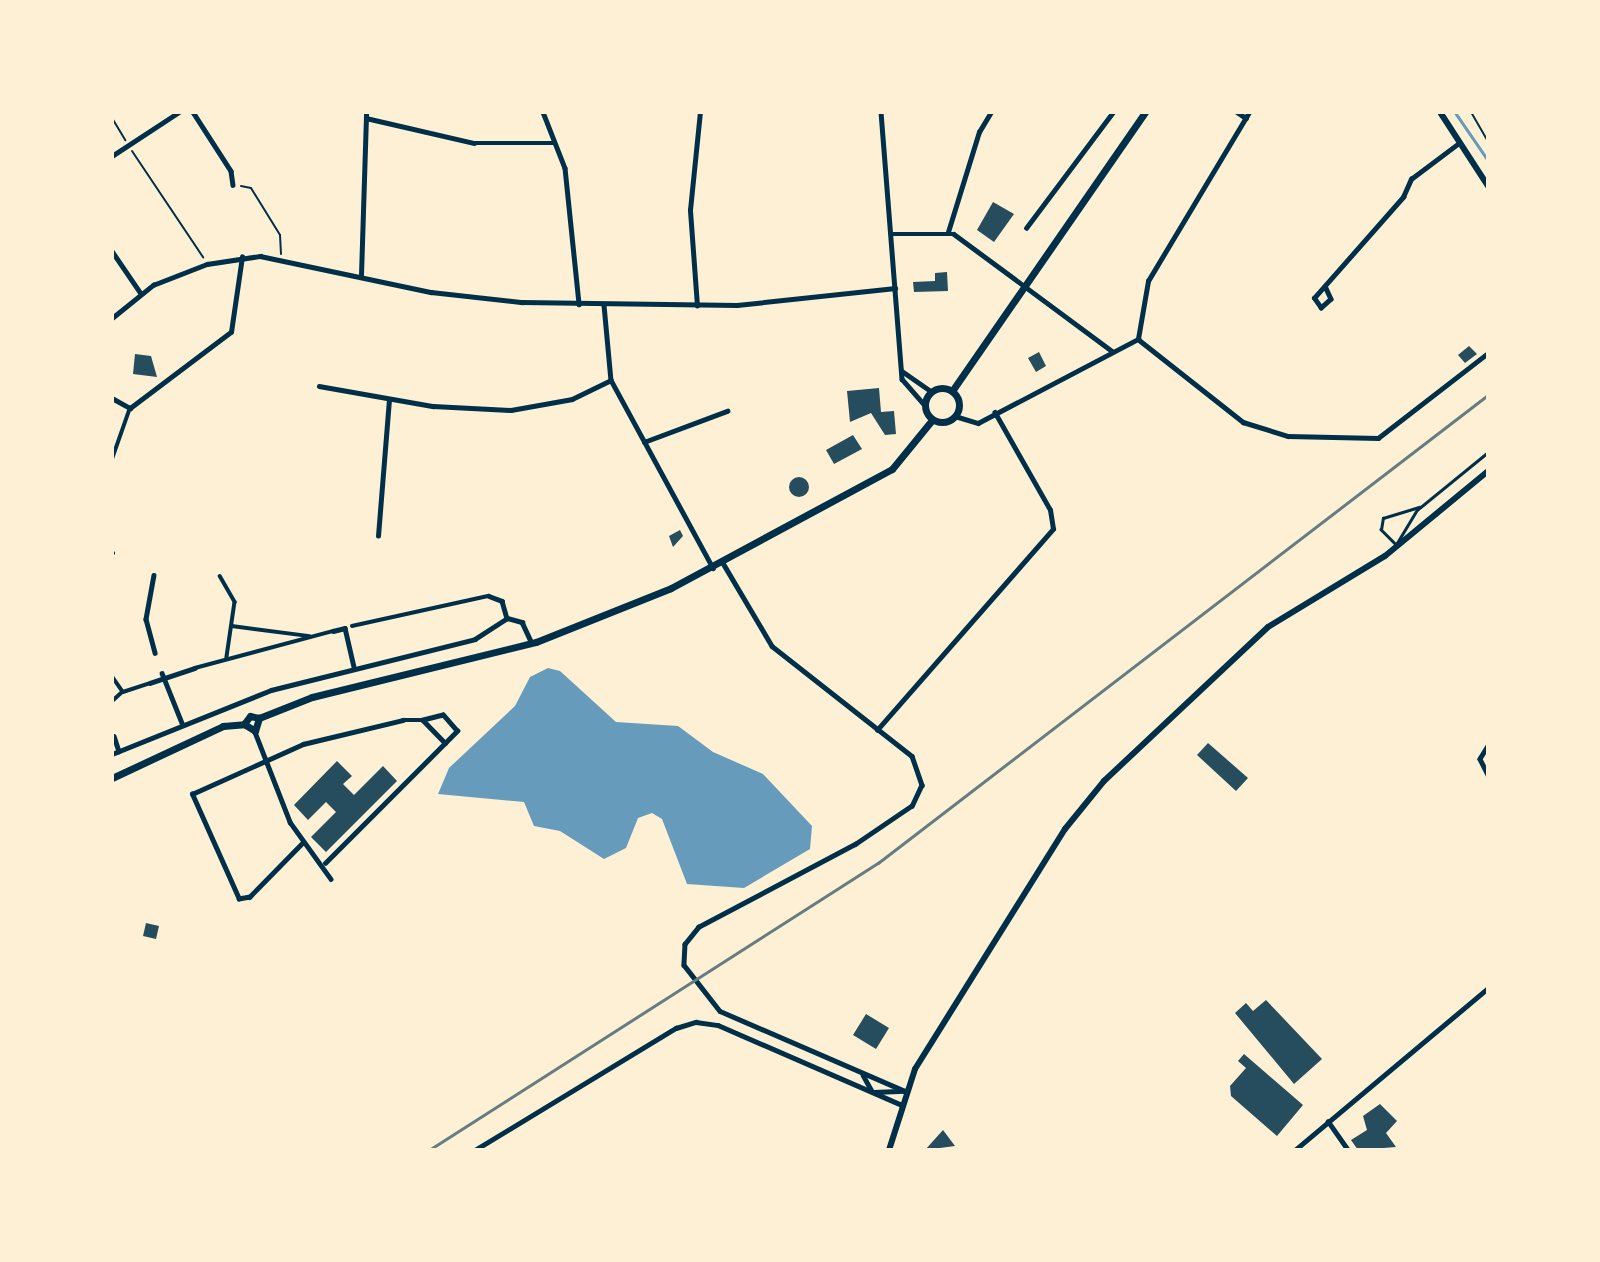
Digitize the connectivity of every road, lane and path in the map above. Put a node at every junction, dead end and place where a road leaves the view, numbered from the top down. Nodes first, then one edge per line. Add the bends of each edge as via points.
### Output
1 (178, 112) edge
2 (193, 112) edge
3 (543, 112) edge
4 (700, 112) edge
5 (880, 112) edge
6 (991, 112) edge
7 (1112, 112) edge
8 (1145, 112) edge
9 (1237, 112) edge
10 (1249, 112) edge
11 (1440, 112) edge
12 (1471, 112) edge
13 (366, 115) edge
14 (112, 118) edge
15 (1246, 118) junction
16 (1488, 141) edge
17 (554, 143) junction
18 (1459, 143) junction
19 (128, 145) junction
20 (112, 156) edge
21 (233, 185) joint
22 (1488, 186) edge
23 (1026, 228) dead end
24 (948, 232) junction
25 (891, 234) junction
26 (112, 251) edge
27 (242, 257) junction
28 (281, 257) junction
29 (207, 264) junction
30 (361, 275) junction
31 (1025, 286) junction
32 (1325, 286) junction
33 (895, 288) junction
34 (140, 292) junction
35 (579, 304) junction
36 (604, 305) junction
37 (697, 306) junction
38 (112, 318) edge
39 (1138, 339) junction
40 (1112, 351) junction
41 (1488, 354) edge
42 (901, 367) junction
43 (611, 380) junction
44 (319, 386) dead end
45 (931, 391) junction
46 (952, 391) junction
47 (112, 398) edge
48 (390, 399) junction
49 (924, 404) junction
50 (130, 408) junction
51 (727, 411) dead end
52 (995, 414) junction
53 (955, 416) junction
54 (932, 420) junction
55 (644, 442) junction
56 (1488, 452) edge
57 (112, 459) edge
58 (1488, 471) edge
59 (1424, 504) junction
60 (378, 536) dead end
61 (1397, 546) junction
62 (723, 563) junction
63 (713, 568) junction
64 (154, 575) dead end
65 (220, 576) dead end
66 (489, 596) joint
67 (507, 618) junction
68 (232, 625) junction
69 (352, 626) joint
70 (345, 628) junction
71 (333, 631) joint
72 (312, 637) junction
73 (532, 643) junction
74 (155, 653) dead end
75 (227, 657) junction
76 (354, 667) junction
77 (195, 668) joint
78 (112, 676) edge
79 (163, 676) junction
80 (150, 683) joint
81 (123, 692) junction
82 (112, 702) edge
83 (259, 718) junction
84 (423, 720) junction
85 (182, 723) junction
86 (244, 724) junction
87 (877, 730) junction
88 (255, 731) junction
89 (114, 736) dead end
90 (445, 743) junction
91 (1488, 746) edge
92 (119, 751) junction
93 (112, 754) edge
94 (265, 759) junction
95 (1488, 775) edge
96 (112, 778) edge
97 (303, 843) junction
98 (325, 863) junction
99 (331, 879) dead end
100 (1488, 988) edge
101 (862, 1074) junction
102 (905, 1091) junction
103 (872, 1092) junction
104 (900, 1104) junction
105 (1328, 1121) junction
106 (475, 1150) edge
107 (890, 1150) edge
108 (1295, 1150) edge
109 (1349, 1150) edge

1 - 19 street
2 - 21 street via 231,171
3 - 17 street
4 - 37 street via 690,210
5 - 25 street
6 - 24 street via 979,132
7 - 23 street
8 - 31 main road
9 - 15 street
10 - 15 street
11 - 18 street
12 - 16 path
13 - 17 street via 474,143
13 - 30 street
14 - 19 path
15 - 39 street via 1148,281
17 - 35 street via 565,168
18 - 22 street
18 - 32 street via 1411,179 1403,197
19 - 20 street
19 - 29 path
21 - 28 path via 251,188 281,235
24 - 25 street
24 - 31 street
25 - 33 street
26 - 34 street
27 - 28 street
27 - 29 street
27 - 50 street via 231,332
28 - 30 street
29 - 34 street
30 - 35 street via 453,295
31 - 40 street
31 - 46 main road
32 - 32 street via 1314,298 1321,308 1331,299
33 - 37 street
33 - 42 street
34 - 38 street
35 - 36 street
36 - 37 street
36 - 43 street
39 - 40 street
39 - 41 street via 1235,417 1288,436 1378,438
40 - 52 street
42 - 45 street via 909,382
42 - 49 street via 905,388
43 - 48 street via 572,399 526,409
43 - 55 street
44 - 48 street
45 - 46 main road
45 - 49 main road
46 - 53 main road via 959,402
47 - 50 street
48 - 60 street
49 - 54 main road
50 - 57 street
51 - 55 street
52 - 53 street via 973,424
52 - 87 street via 1050,510 1053,529
53 - 54 main road
54 - 62 main road via 892,468
55 - 63 street
56 - 59 lane
58 - 61 street
59 - 61 lane via 1403,527
59 - 61 lane via 1383,518 1381,530
61 - 102 street via 1268,627 1104,781 1054,846
62 - 63 main road
62 - 87 street via 772,646
63 - 73 main road
64 - 74 street via 146,608
65 - 68 street via 235,602
66 - 67 street via 502,601
66 - 69 street
67 - 73 street via 522,622
67 - 76 street via 475,639
68 - 72 street
68 - 75 street
69 - 70 street
70 - 71 street
70 - 76 street
71 - 72 street
72 - 75 street
73 - 83 main road via 312,697
75 - 77 street
76 - 85 street
77 - 79 street
78 - 81 street
79 - 80 street
79 - 85 street
80 - 81 street
81 - 82 street
83 - 86 main road via 250,716
83 - 88 main road
84 - 90 street
84 - 90 street via 443,715 457,731
84 - 94 street via 303,744
85 - 92 street
86 - 88 main road
86 - 96 main road via 210,731
87 - 101 street via 916,761 922,785 917,801 844,850 699,927 683,949 689,974 704,998
88 - 94 street
89 - 92 street
90 - 98 street
91 - 95 street via 1481,766
92 - 93 street
94 - 97 street
94 - 97 street via 200,785 191,797 234,896 250,897
97 - 98 street
98 - 99 street
100 - 105 street
101 - 102 street
101 - 103 street
102 - 103 street
102 - 104 street
103 - 104 street
103 - 106 street via 718,1025 696,1022 676,1028
104 - 107 street
105 - 108 street
105 - 109 street

